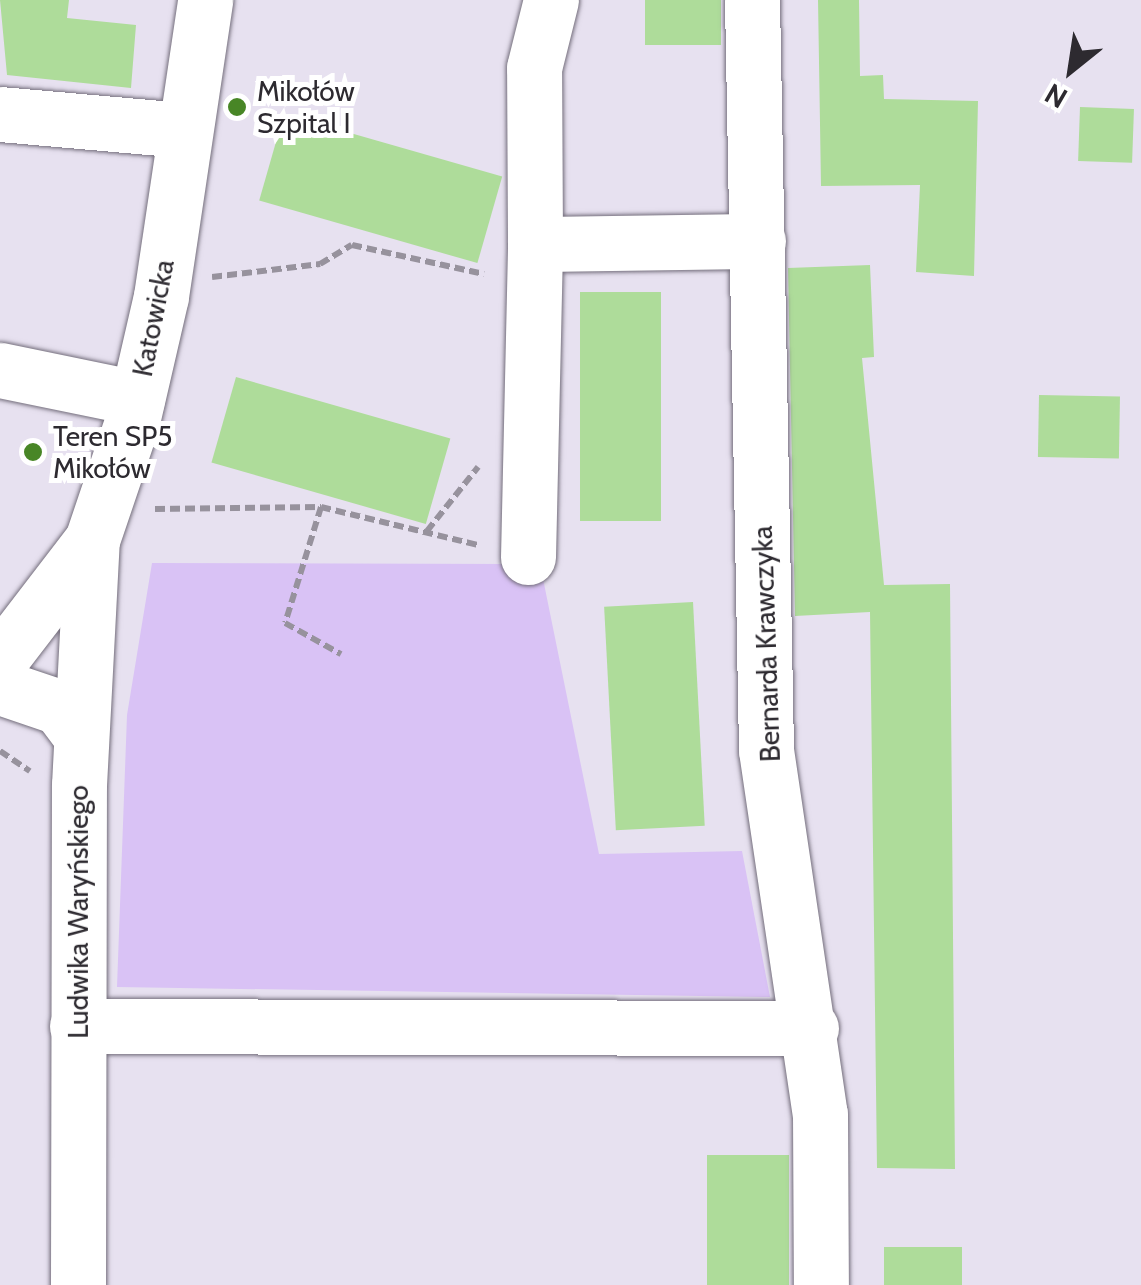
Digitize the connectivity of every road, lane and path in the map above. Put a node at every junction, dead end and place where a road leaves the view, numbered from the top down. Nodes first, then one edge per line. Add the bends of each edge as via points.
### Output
1 (205, 0) edge
2 (551, 0) edge
3 (752, 0) edge
4 (0, 114) edge
5 (184, 130) junction
6 (758, 241) junction
7 (534, 266) junction
8 (196, 278) dead end
9 (0, 370) edge
10 (137, 398) junction
11 (321, 507) junction
12 (168, 511) dead end
13 (92, 540) junction
14 (528, 558) joint
15 (341, 654) dead end
16 (6, 662) edge
17 (85, 665) junction
18 (80, 735) junction
19 (77, 1026) junction
20 (811, 1028) junction
21 (78, 1285) edge
22 (820, 1285) edge

1 - 5 street, Katowicka
2 - 7 street via 534,68
3 - 6 street, Bernarda Krawczyka
4 - 5 street
5 - 10 street, Katowicka
6 - 7 street
6 - 20 street, Bernarda Krawczyka via 766,750
7 - 8 path via 352,245 320,264
7 - 14 street
9 - 10 street
10 - 13 street, Katowicka
11 - 12 path
11 - 14 path
11 - 15 path via 284,622
13 - 16 street, Katowicka
13 - 17 street, Ludwika Waryńskiego
16 - 17 street via 54,644
16 - 18 street via 59,707
17 - 18 street, Ludwika Waryńskiego
18 - 19 street, Ludwika Waryńskiego
19 - 20 street
19 - 21 street, Ludwika Waryńskiego
20 - 22 street, Bernarda Krawczyka

